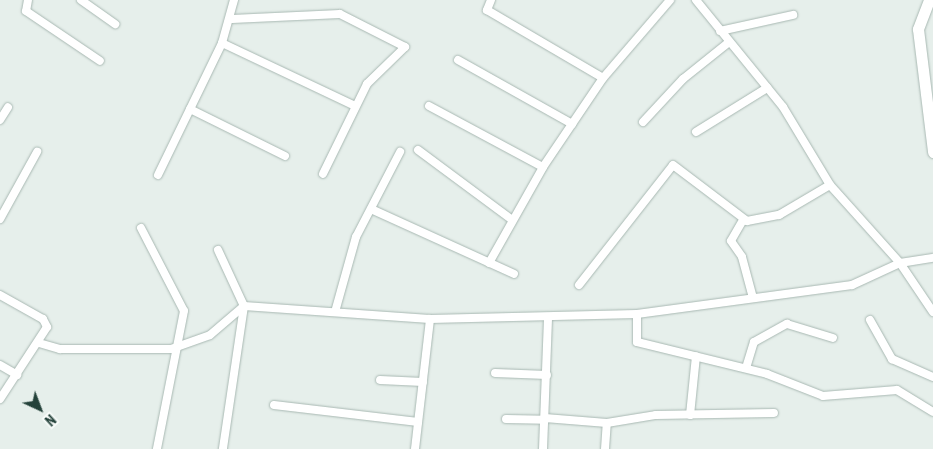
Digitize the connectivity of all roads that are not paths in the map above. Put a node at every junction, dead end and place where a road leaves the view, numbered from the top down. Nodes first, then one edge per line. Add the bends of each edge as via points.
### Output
1 (28, 0) edge
2 (81, 0) edge
3 (234, 0) edge
4 (491, 0) edge
5 (670, 0) edge
6 (696, 0) edge
7 (929, 0) edge
8 (794, 15) dead end
9 (232, 19) junction
10 (115, 24) dead end
11 (720, 31) junction
12 (729, 42) junction
13 (222, 43) junction
14 (458, 60) dead end
15 (100, 61) dead end
16 (603, 78) junction
17 (767, 88) junction
18 (355, 106) junction
19 (429, 106) dead end
20 (8, 107) dead end
21 (190, 109) junction
22 (0, 120) edge
23 (642, 122) dead end
24 (572, 124) junction
25 (696, 132) dead end
26 (418, 150) dead end
27 (37, 152) dead end
28 (400, 152) dead end
29 (933, 152) edge
30 (285, 156) dead end
31 (543, 167) junction
32 (323, 174) dead end
33 (158, 175) dead end
34 (830, 185) junction
35 (371, 209) junction
36 (0, 219) edge
37 (512, 219) junction
38 (743, 220) junction
39 (141, 228) dead end
40 (218, 250) dead end
41 (933, 258) edge
42 (488, 263) junction
43 (900, 263) junction
44 (514, 274) dead end
45 (578, 285) dead end
46 (0, 295) edge
47 (752, 298) junction
48 (244, 306) junction
49 (335, 312) junction
50 (933, 312) edge
51 (637, 314) junction
52 (548, 318) junction
53 (430, 319) junction
54 (870, 320) dead end
55 (833, 338) dead end
56 (39, 343) junction
57 (177, 347) junction
58 (696, 356) junction
59 (0, 364) edge
60 (746, 368) junction
61 (494, 373) dead end
62 (17, 375) junction
63 (547, 375) junction
64 (933, 377) edge
65 (380, 380) dead end
66 (423, 382) junction
67 (0, 400) edge
68 (274, 405) dead end
69 (933, 412) edge
70 (774, 413) dead end
71 (690, 414) junction
72 (506, 419) dead end
73 (545, 419) junction
74 (418, 422) junction
75 (606, 423) junction
76 (157, 449) edge
77 (222, 449) edge
78 (415, 449) edge
79 (544, 449) edge
80 (605, 449) edge

1 - 15 street via 26,11
2 - 10 street
3 - 9 street
4 - 16 street via 487,10
5 - 16 street
6 - 11 street
7 - 29 main road via 918,29
8 - 11 street
9 - 13 street
9 - 18 street via 340,14 405,47 367,84
11 - 12 street
12 - 17 street
12 - 23 street via 683,79
13 - 18 street
13 - 21 street
14 - 24 street
16 - 24 street
17 - 25 street
17 - 34 street
18 - 32 street
19 - 31 street
20 - 22 street
21 - 30 street
21 - 33 street
24 - 31 street
26 - 37 street
27 - 36 street
28 - 35 street
31 - 37 street
34 - 38 street via 779,215 762,221
34 - 43 street
35 - 42 street
35 - 49 street via 345,269
37 - 42 street
38 - 45 street via 673,165
38 - 47 street via 731,241 742,257
39 - 57 street via 182,302
40 - 48 street
41 - 43 street
42 - 44 street
43 - 47 street via 852,285
43 - 50 street
46 - 56 street via 46,322
47 - 51 street
48 - 49 street
48 - 57 street via 210,335
48 - 77 street
49 - 53 street
51 - 52 street
51 - 58 street via 637,342
52 - 53 street
52 - 63 street
53 - 66 street
54 - 64 street via 892,359
55 - 60 street via 787,324 754,342
56 - 57 street via 68,350
56 - 62 street
57 - 76 street
58 - 60 street
58 - 71 street
59 - 62 street
60 - 69 street via 823,396 897,390
61 - 63 street
62 - 67 street
63 - 73 street
65 - 66 street
66 - 74 street
68 - 74 street
70 - 71 street
71 - 75 street
72 - 73 street
73 - 75 street
73 - 79 street
74 - 78 street
75 - 80 street

